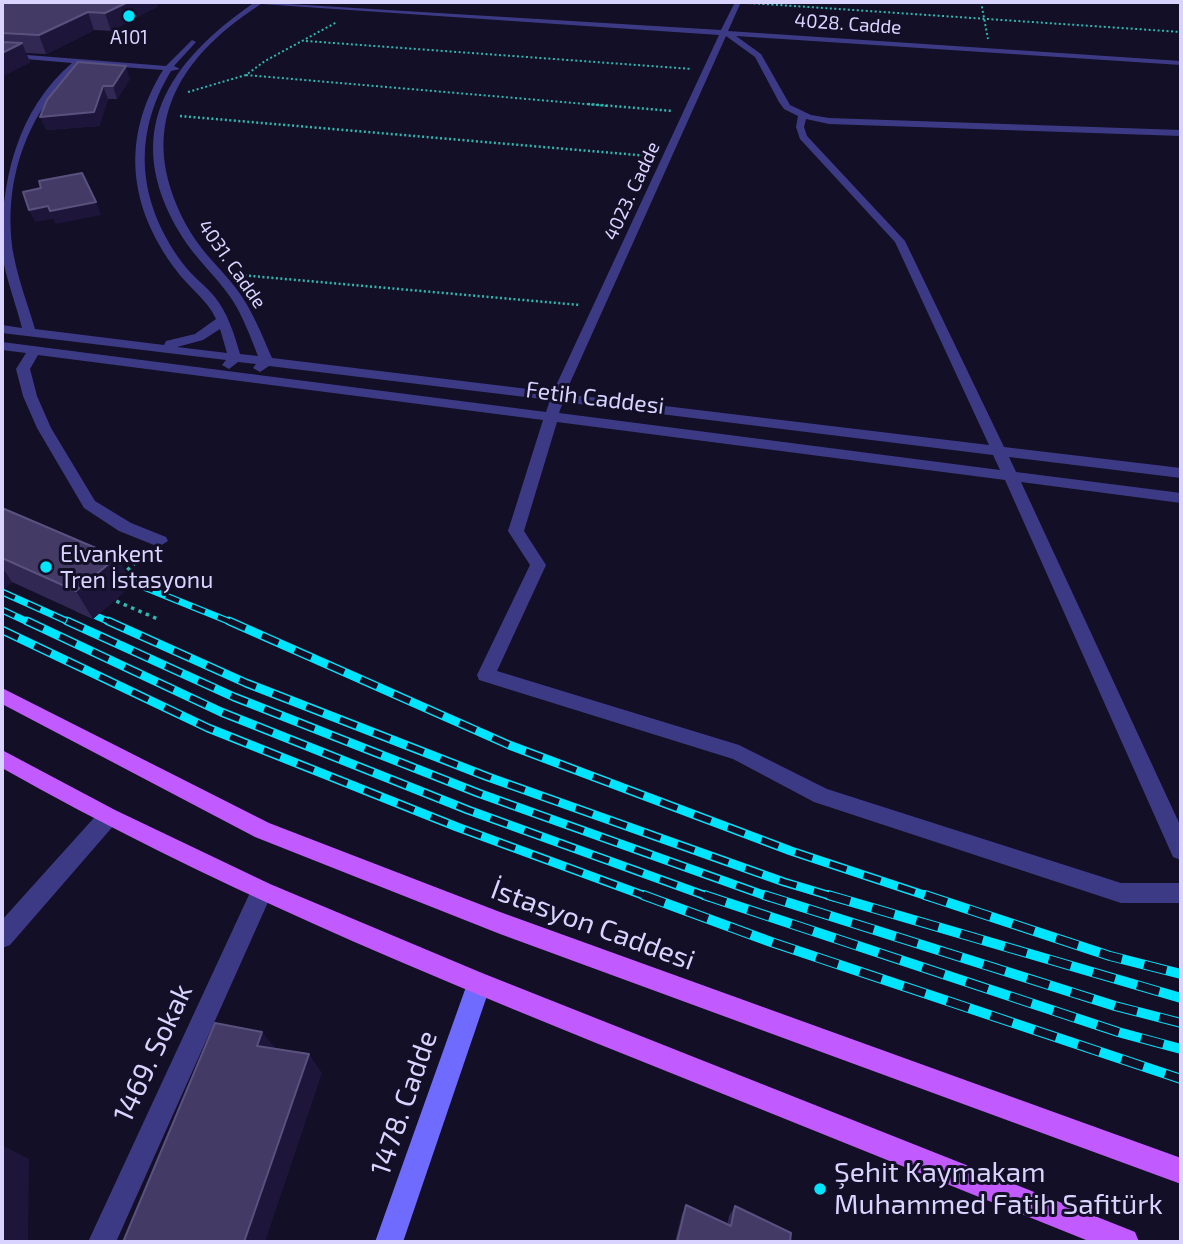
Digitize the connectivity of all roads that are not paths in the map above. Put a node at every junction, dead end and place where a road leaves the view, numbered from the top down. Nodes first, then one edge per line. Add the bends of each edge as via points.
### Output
1 (153, 2) edge
2 (190, 2) edge
3 (244, 2) edge
4 (259, 2) edge
5 (738, 2) edge
6 (724, 32) junction
7 (2, 55) edge
8 (79, 61) junction
9 (1181, 63) edge
10 (167, 68) junction
11 (183, 69) junction
12 (802, 117) junction
13 (1181, 133) edge
14 (222, 320) junction
15 (2, 329) edge
16 (30, 333) junction
17 (2, 346) edge
18 (149, 347) junction
19 (34, 351) junction
20 (235, 357) junction
21 (266, 360) junction
22 (222, 373) junction
23 (254, 376) junction
24 (558, 395) junction
25 (552, 415) junction
26 (999, 450) junction
27 (1181, 473) edge
28 (1010, 475) junction
29 (1181, 498) edge
30 (160, 541) road end
31 (2, 695) edge
32 (2, 758) edge
33 (108, 817) junction
34 (1181, 850) edge
35 (262, 891) junction
36 (1181, 893) edge
37 (2, 937) edge
38 (479, 984) junction
39 (1181, 1171) edge
40 (102, 1242) edge
41 (389, 1242) edge
42 (1125, 1242) edge

1 - 2 street
3 - 4 street, 4028. Cadde
3 - 10 street, 4031. Cadde via 207,28
4 - 6 street, 4028. Cadde
4 - 11 street, 4031. Cadde via 206,42
5 - 6 street, 4023. Cadde
6 - 9 street, 4028. Cadde
6 - 12 street via 757,53 789,111
6 - 24 street, 4023. Cadde
7 - 8 street
8 - 10 street
8 - 16 street via 60,76 33,111 9,166 8,252
10 - 11 street
10 - 14 street, 4031. Cadde via 142,120 138,151 141,183 156,226 180,267
11 - 21 street, 4031. Cadde via 161,114 157,143 160,175 185,232 241,304
12 - 13 street
12 - 26 street via 803,137 900,241
14 - 18 street, 4031. Cadde via 191,340
14 - 20 street, 4031. Cadde
15 - 16 street, Fetih Caddesi
16 - 18 street, Fetih Caddesi
17 - 19 street, Fetih Caddesi
18 - 20 street, Fetih Caddesi
19 - 22 street, Fetih Caddesi
19 - 30 street via 23,369 30,396 81,492 102,514
20 - 21 street, Fetih Caddesi
20 - 22 street
21 - 23 street
21 - 24 street, Fetih Caddesi
22 - 23 street, Fetih Caddesi
23 - 25 street, Fetih Caddesi
24 - 25 street, 4023. Cadde
24 - 26 street, Fetih Caddesi
25 - 28 street, Fetih Caddesi
25 - 36 street, 4023. Cadde via 516,531 538,565 486,675 739,753 821,796 1121,893
26 - 27 street, Fetih Caddesi
26 - 28 street
28 - 29 street, Fetih Caddesi
28 - 34 street
31 - 39 main road, İstasyon Caddesi via 262,830 500,923
32 - 33 main road
33 - 35 main road
33 - 37 street
35 - 38 main road
35 - 40 street, 1469. Sokak
38 - 41 street, 1478. Cadde
38 - 42 main road

